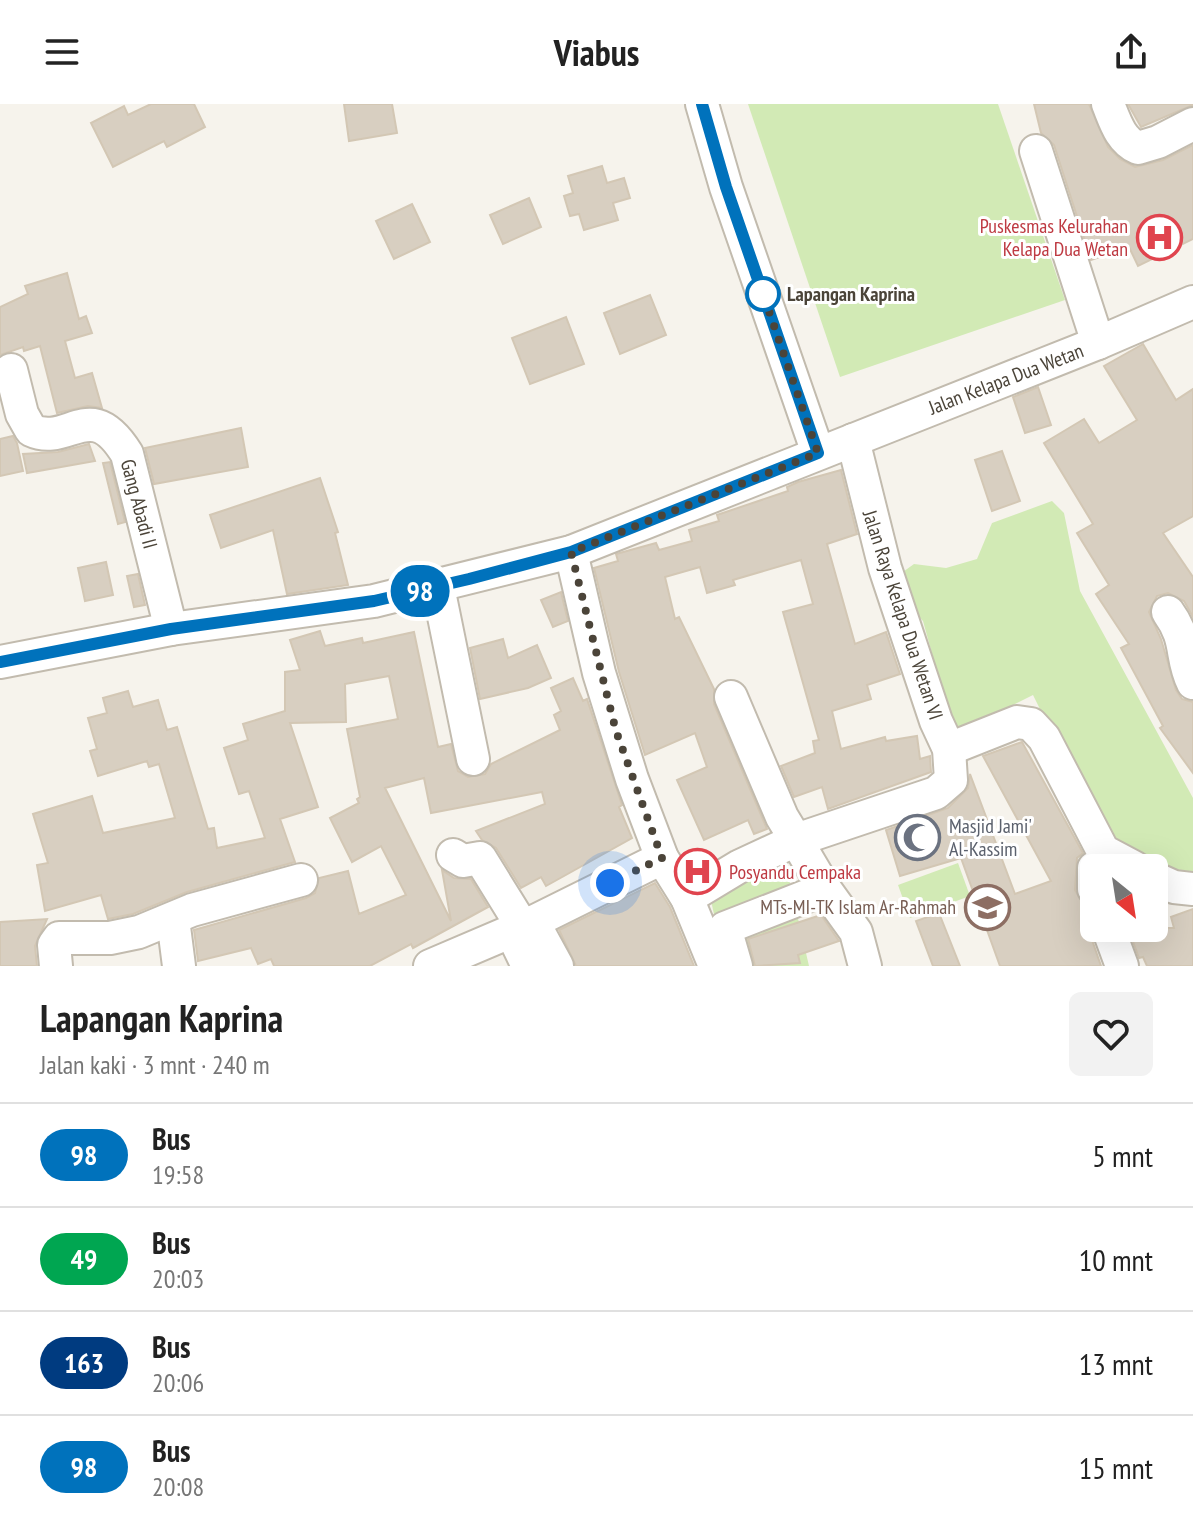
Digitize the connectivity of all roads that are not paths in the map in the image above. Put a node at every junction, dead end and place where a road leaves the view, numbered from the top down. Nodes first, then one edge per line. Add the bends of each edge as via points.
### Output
1 (702, 104) edge
2 (1108, 104) edge
3 (1193, 124) edge
4 (1036, 151) dead end
5 (1193, 302) edge
6 (1098, 343) junction
7 (11, 370) dead end
8 (853, 440) junction
9 (818, 453) junction
10 (571, 552) junction
11 (438, 587) junction
12 (1168, 612) dead end
13 (171, 629) junction
14 (0, 662) edge
15 (1193, 683) edge
16 (731, 697) dead end
17 (949, 749) junction
18 (473, 759) dead end
19 (796, 840) junction
20 (1094, 854) edge
21 (453, 855) dead end
22 (662, 858) junction
23 (301, 880) dead end
24 (1168, 884) edge
25 (825, 889) junction
26 (1193, 889) edge
27 (687, 898) junction
28 (173, 919) junction
29 (522, 926) junction
30 (1113, 942) edge
31 (59, 952) edge
32 (461, 959) edge
33 (179, 966) edge
34 (430, 966) edge
35 (528, 966) edge
36 (557, 966) edge
37 (715, 966) edge
38 (736, 966) edge
39 (865, 966) edge
40 (1122, 966) edge

1 - 9 street
2 - 3 street via 1119,131 1138,148
4 - 6 street
5 - 6 street, Jalan Kelapa Dua Wetan
6 - 8 street, Jalan Kelapa Dua Wetan
7 - 13 street, Gang Abadi II via 31,430 45,433 96,425 114,434 127,454
8 - 9 street, Jalan Kelapa Dua Wetan
8 - 17 street, Jalan Raya Kelapa Dua Wetan VI via 885,568
9 - 10 street, Jalan Kelapa Dua Wetan
10 - 11 street, Jalan Kelapa Dua Wetan
10 - 22 street via 616,731
11 - 13 street, Jalan Kelapa Dua Wetan
11 - 18 street
12 - 15 street via 1185,644
13 - 14 street, Jalan Kelapa Dua Wetan
16 - 19 street
17 - 19 street via 952,777 944,789
17 - 20 street via 1017,722 1031,724 1044,738
19 - 25 street
19 - 27 street
21 - 29 street via 463,861 480,858
22 - 27 street
22 - 29 street
23 - 28 street
24 - 26 street
25 - 38 street via 725,928
25 - 39 street via 856,932
27 - 37 street
28 - 31 street
28 - 33 street
29 - 32 street
29 - 35 street
29 - 36 street
30 - 40 street
32 - 34 street

